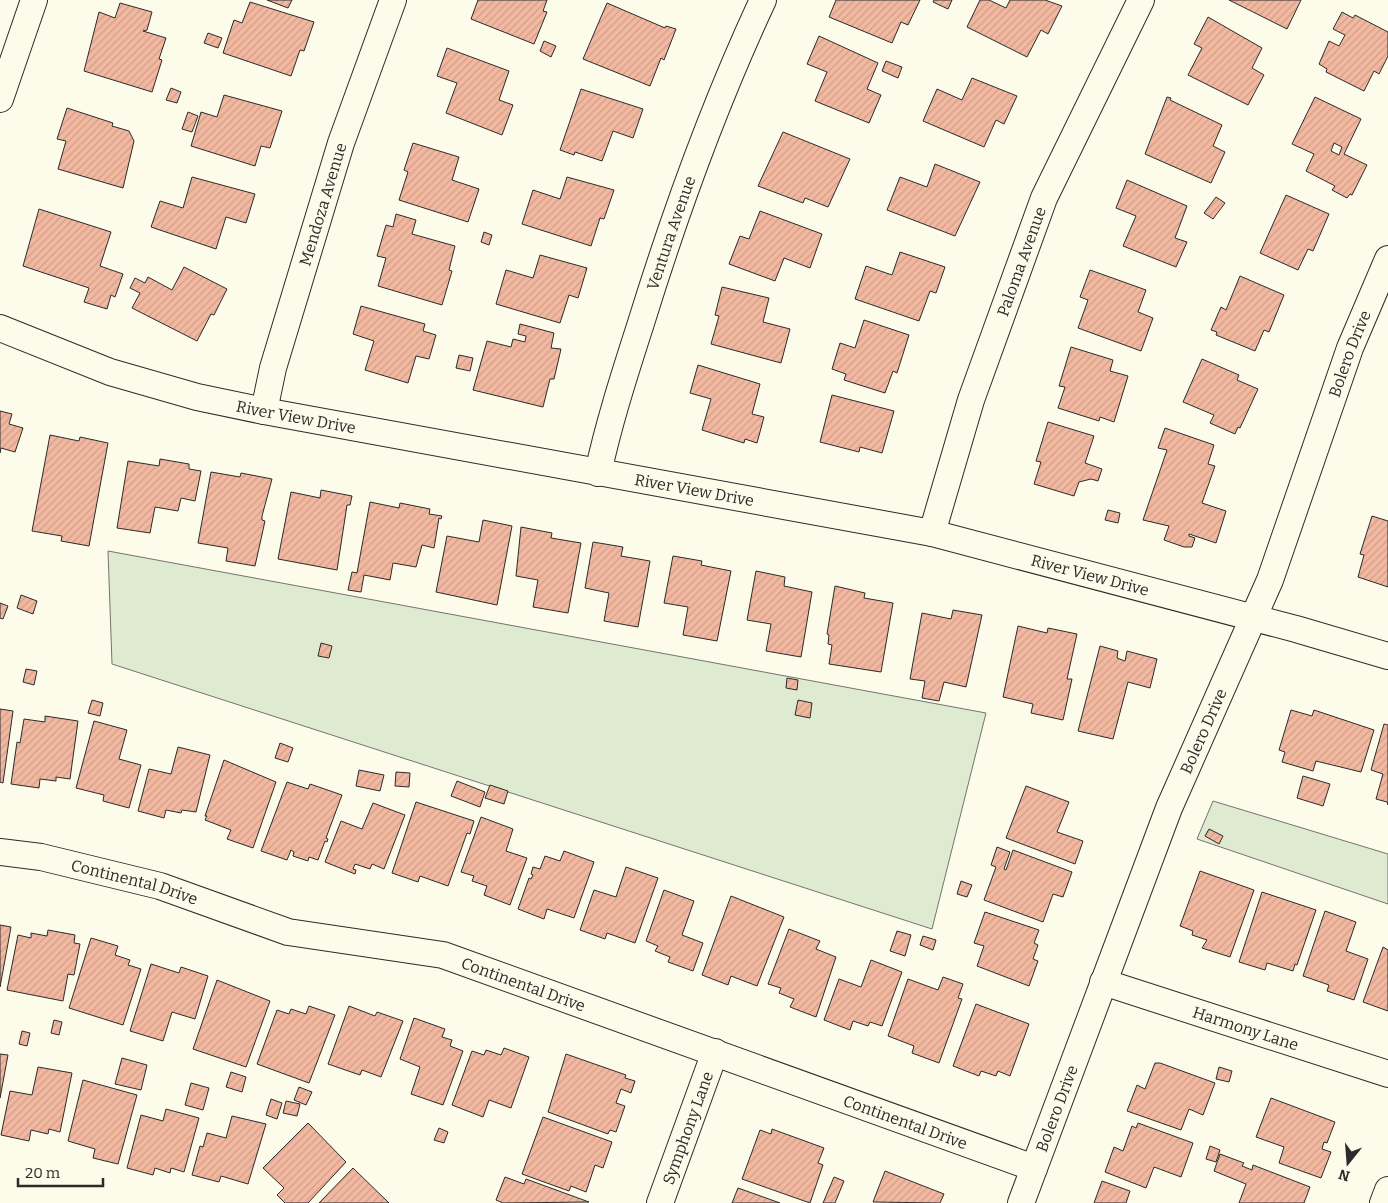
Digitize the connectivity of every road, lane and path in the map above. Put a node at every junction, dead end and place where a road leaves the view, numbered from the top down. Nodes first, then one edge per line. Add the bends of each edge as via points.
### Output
1 (34, 0) edge
2 (393, 0) edge
3 (763, 0) edge
4 (1141, 0) edge
5 (0, 99) edge
6 (1388, 259) edge
7 (0, 328) edge
8 (264, 411) junction
9 (598, 473) junction
10 (932, 533) junction
11 (1252, 617) junction
12 (1388, 656) edge
13 (0, 852) edge
14 (1103, 982) junction
15 (715, 1052) junction
16 (1388, 1074) edge
17 (1034, 1168) junction
18 (1388, 1190) edge
19 (660, 1203) edge
20 (1021, 1203) edge
21 (1383, 1203) edge

1 - 5 street
2 - 8 street, Mendoza Avenue via 341,143 273,368
3 - 9 street, Ventura Avenue via 730,71 668,237 606,434
4 - 10 street, Paloma Avenue via 1044,198 971,400
6 - 11 street, Bolero Drive via 1350,348 1270,580
7 - 8 street, River View Drive via 110,372 197,397
8 - 9 street, River View Drive
9 - 10 street, River View Drive
10 - 11 street, River View Drive
11 - 12 street, River View Drive
11 - 14 street, Bolero Drive via 1169,808
13 - 15 street, Continental Drive via 41,857 160,886 288,932 443,955
14 - 16 street, Harmony Lane
14 - 17 street, Bolero Drive
15 - 17 street, Continental Drive
15 - 19 street, Symphony Lane
17 - 20 street, Bolero Drive
18 - 21 street

